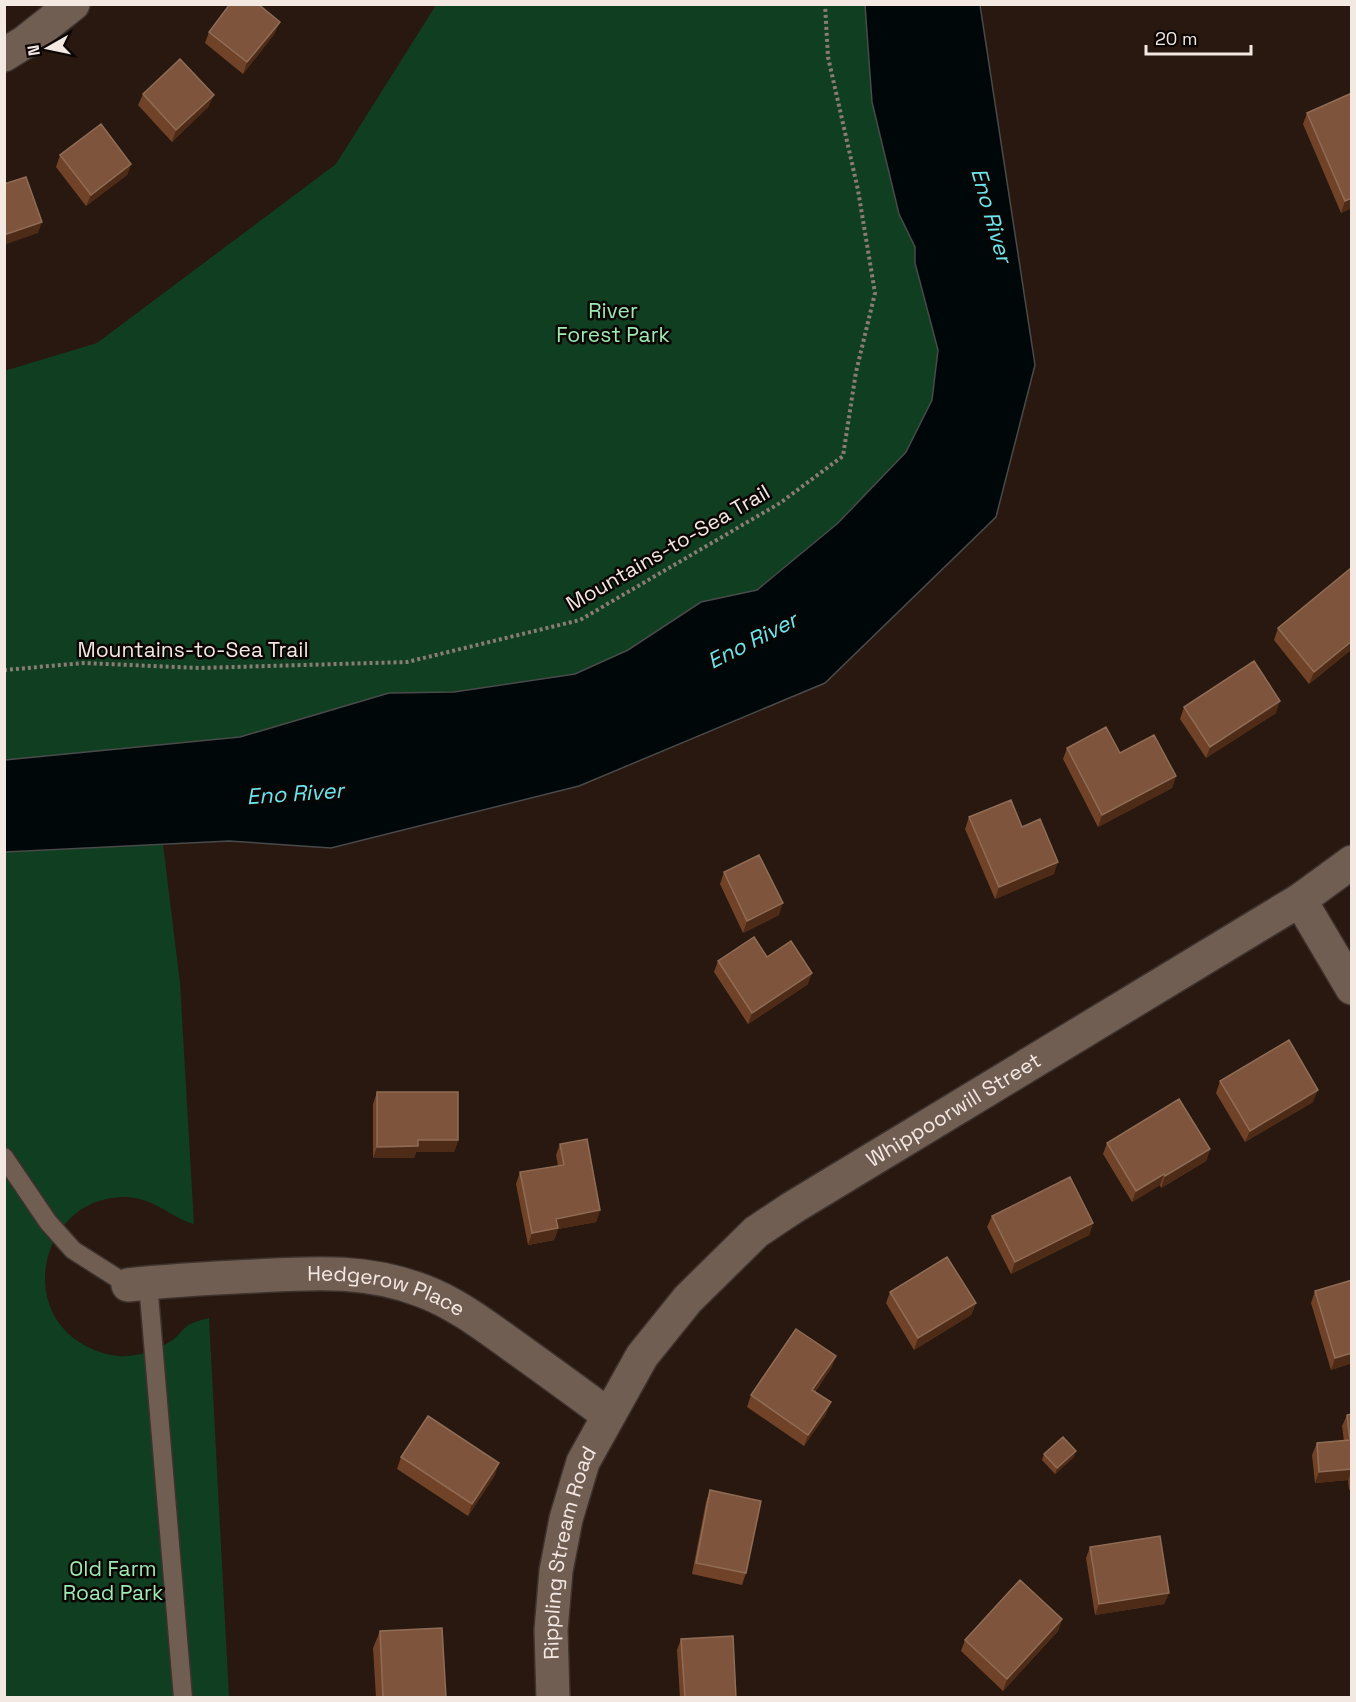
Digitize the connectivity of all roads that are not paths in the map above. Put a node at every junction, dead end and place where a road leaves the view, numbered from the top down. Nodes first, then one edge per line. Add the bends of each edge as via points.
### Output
1 (73, 4) edge
2 (4, 55) edge
3 (1352, 862) edge
4 (1299, 900) junction
5 (1352, 987) edge
6 (4, 1157) edge
7 (138, 1284) junction
8 (608, 1414) junction
9 (183, 1698) edge
10 (553, 1698) edge

1 - 2 street
3 - 4 street, Whippoorwill Street
4 - 5 street
4 - 8 street, Whippoorwill Street via 756,1232 688,1299 642,1356
6 - 7 lane via 48,1222 73,1250
7 - 8 street, Hedgerow Place via 318,1272 387,1279 450,1303
7 - 9 lane
8 - 10 street, Rippling Stream Road via 583,1462 566,1519 551,1630

